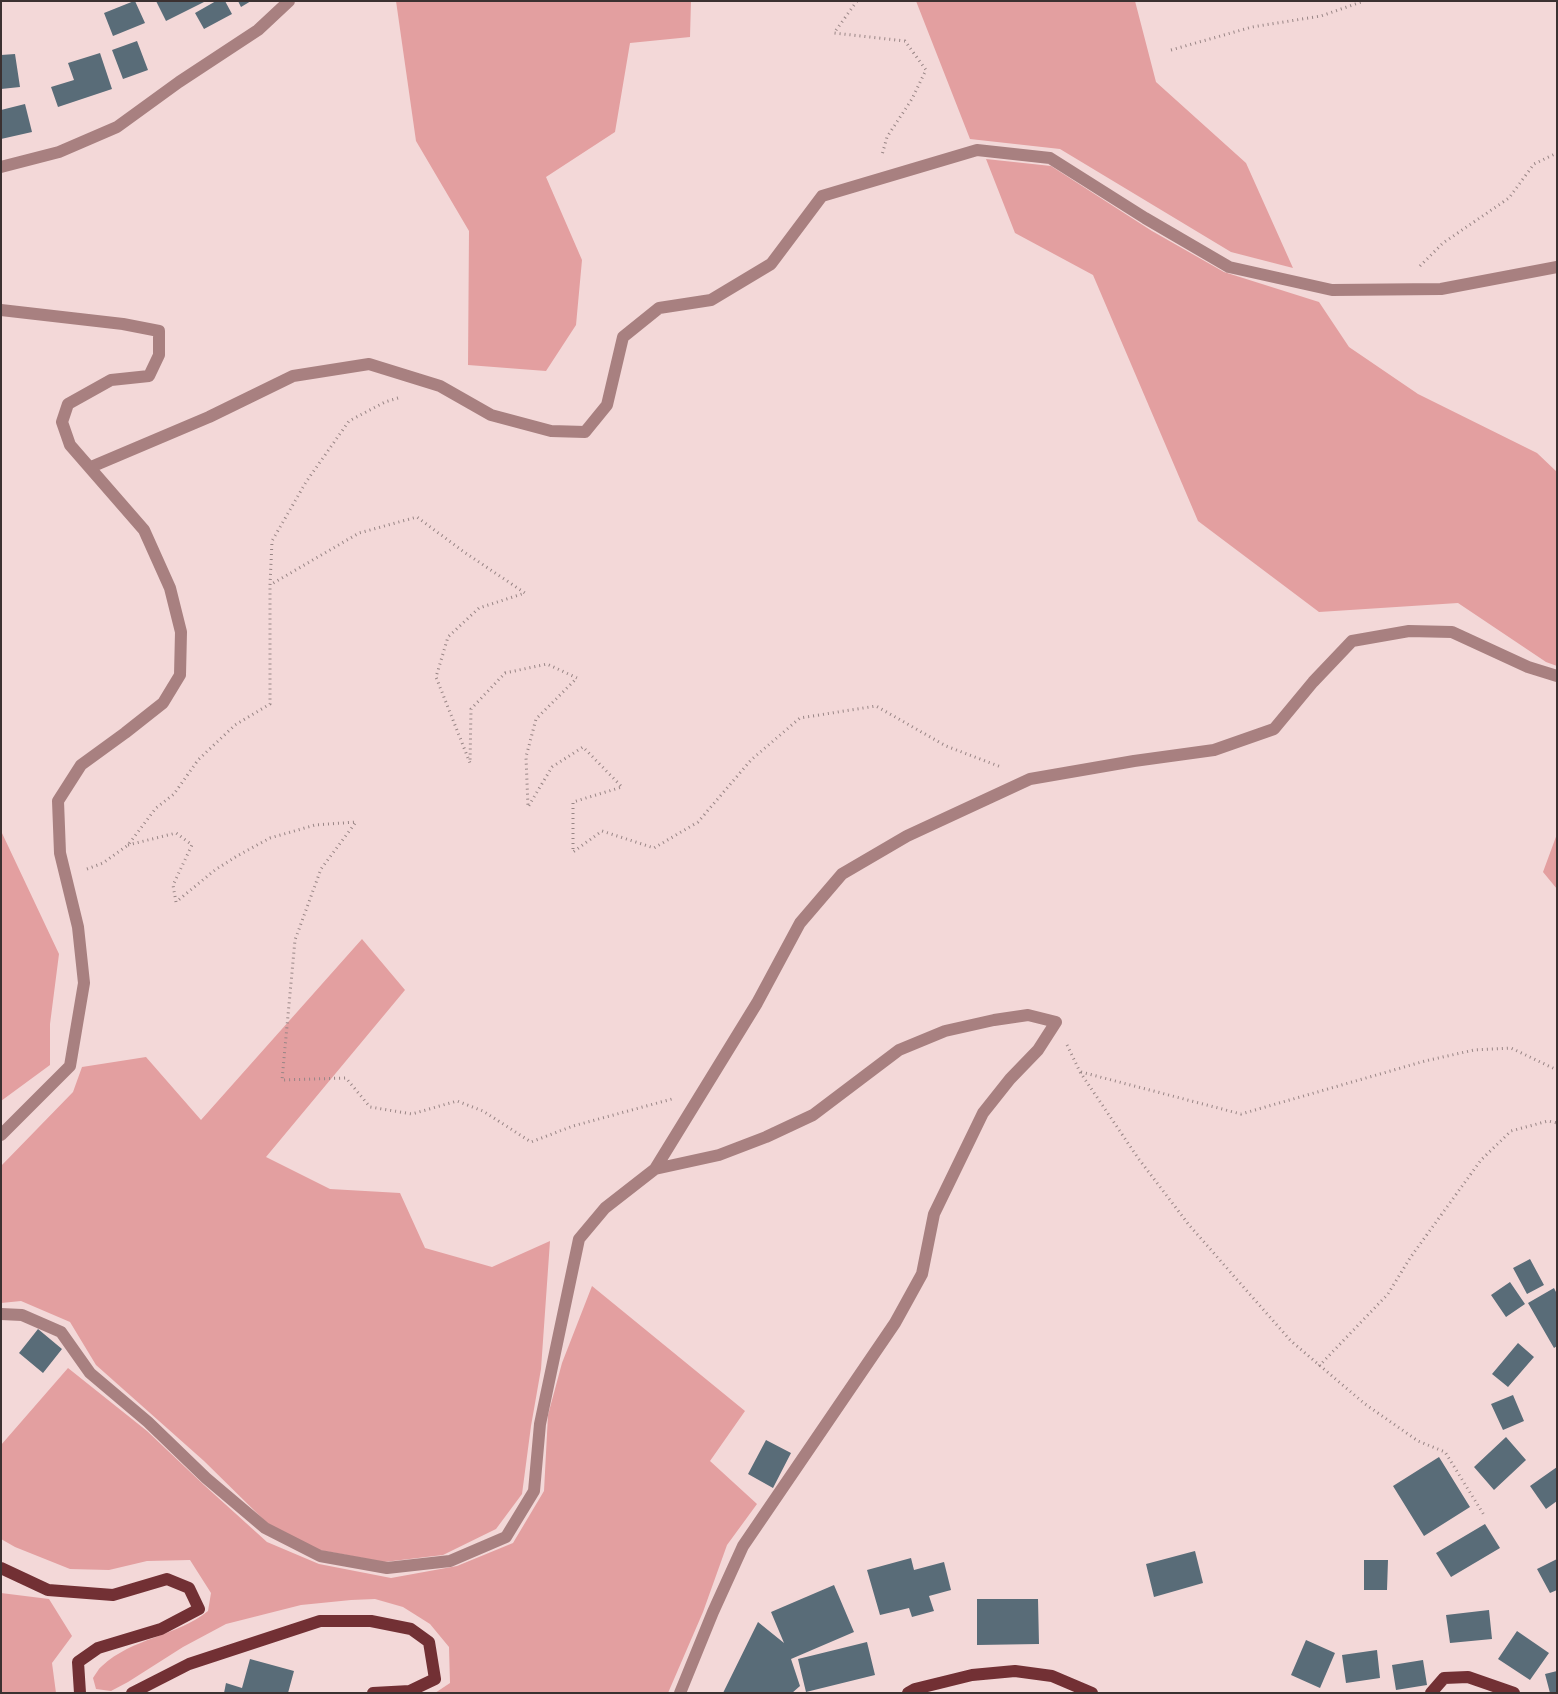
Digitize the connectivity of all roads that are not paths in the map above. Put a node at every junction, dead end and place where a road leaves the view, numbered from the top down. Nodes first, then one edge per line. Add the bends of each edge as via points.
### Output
1 (289, 1) edge
2 (1, 167) edge
3 (1557, 267) edge
4 (1, 310) edge
5 (91, 467) junction
6 (1557, 676) edge
7 (1, 1135) edge
8 (655, 1169) junction
9 (1, 1314) edge
10 (1, 1568) edge
11 (80, 1693) edge
12 (132, 1693) edge
13 (374, 1693) edge
14 (680, 1693) edge
15 (908, 1693) edge
16 (1092, 1693) edge
17 (1431, 1693) edge
18 (1514, 1693) edge

1 - 2 street via 258,30 117,127 59,152
3 - 5 street via 1441,289 1332,290 1229,267 1050,158 977,150 822,196 771,264 711,300 659,308 623,337 607,405 585,432 551,431 491,415 440,386 368,364 293,376 209,417
4 - 5 street via 159,331 159,355 149,376 111,380 68,404 62,422 70,444
5 - 7 street via 144,530 170,588 181,632 180,675 163,703 81,765 58,801 60,853 78,927 84,983 70,1066
6 - 8 street via 1528,667 1452,632 1409,631 1352,641 1274,729 1214,750 1030,779 907,836 842,874 800,923 757,1003
8 - 9 street via 605,1208 579,1239 540,1424 534,1491 506,1537 450,1561 388,1568 320,1556 265,1528 90,1372 61,1332 22,1315
8 - 14 street via 719,1155 813,1116 899,1050 946,1031 1028,1016 1056,1022 1038,1050 983,1113 934,1214 922,1274 896,1323 742,1546
10 - 11 main road via 48,1590 113,1595 166,1579 189,1588 199,1609 161,1629 98,1648 78,1662
12 - 13 main road via 190,1664 320,1621 371,1621 411,1629 429,1642 435,1679 410,1691
15 - 16 main road via 972,1674 1015,1671 1052,1676
17 - 18 main road via 1444,1678 1468,1677

